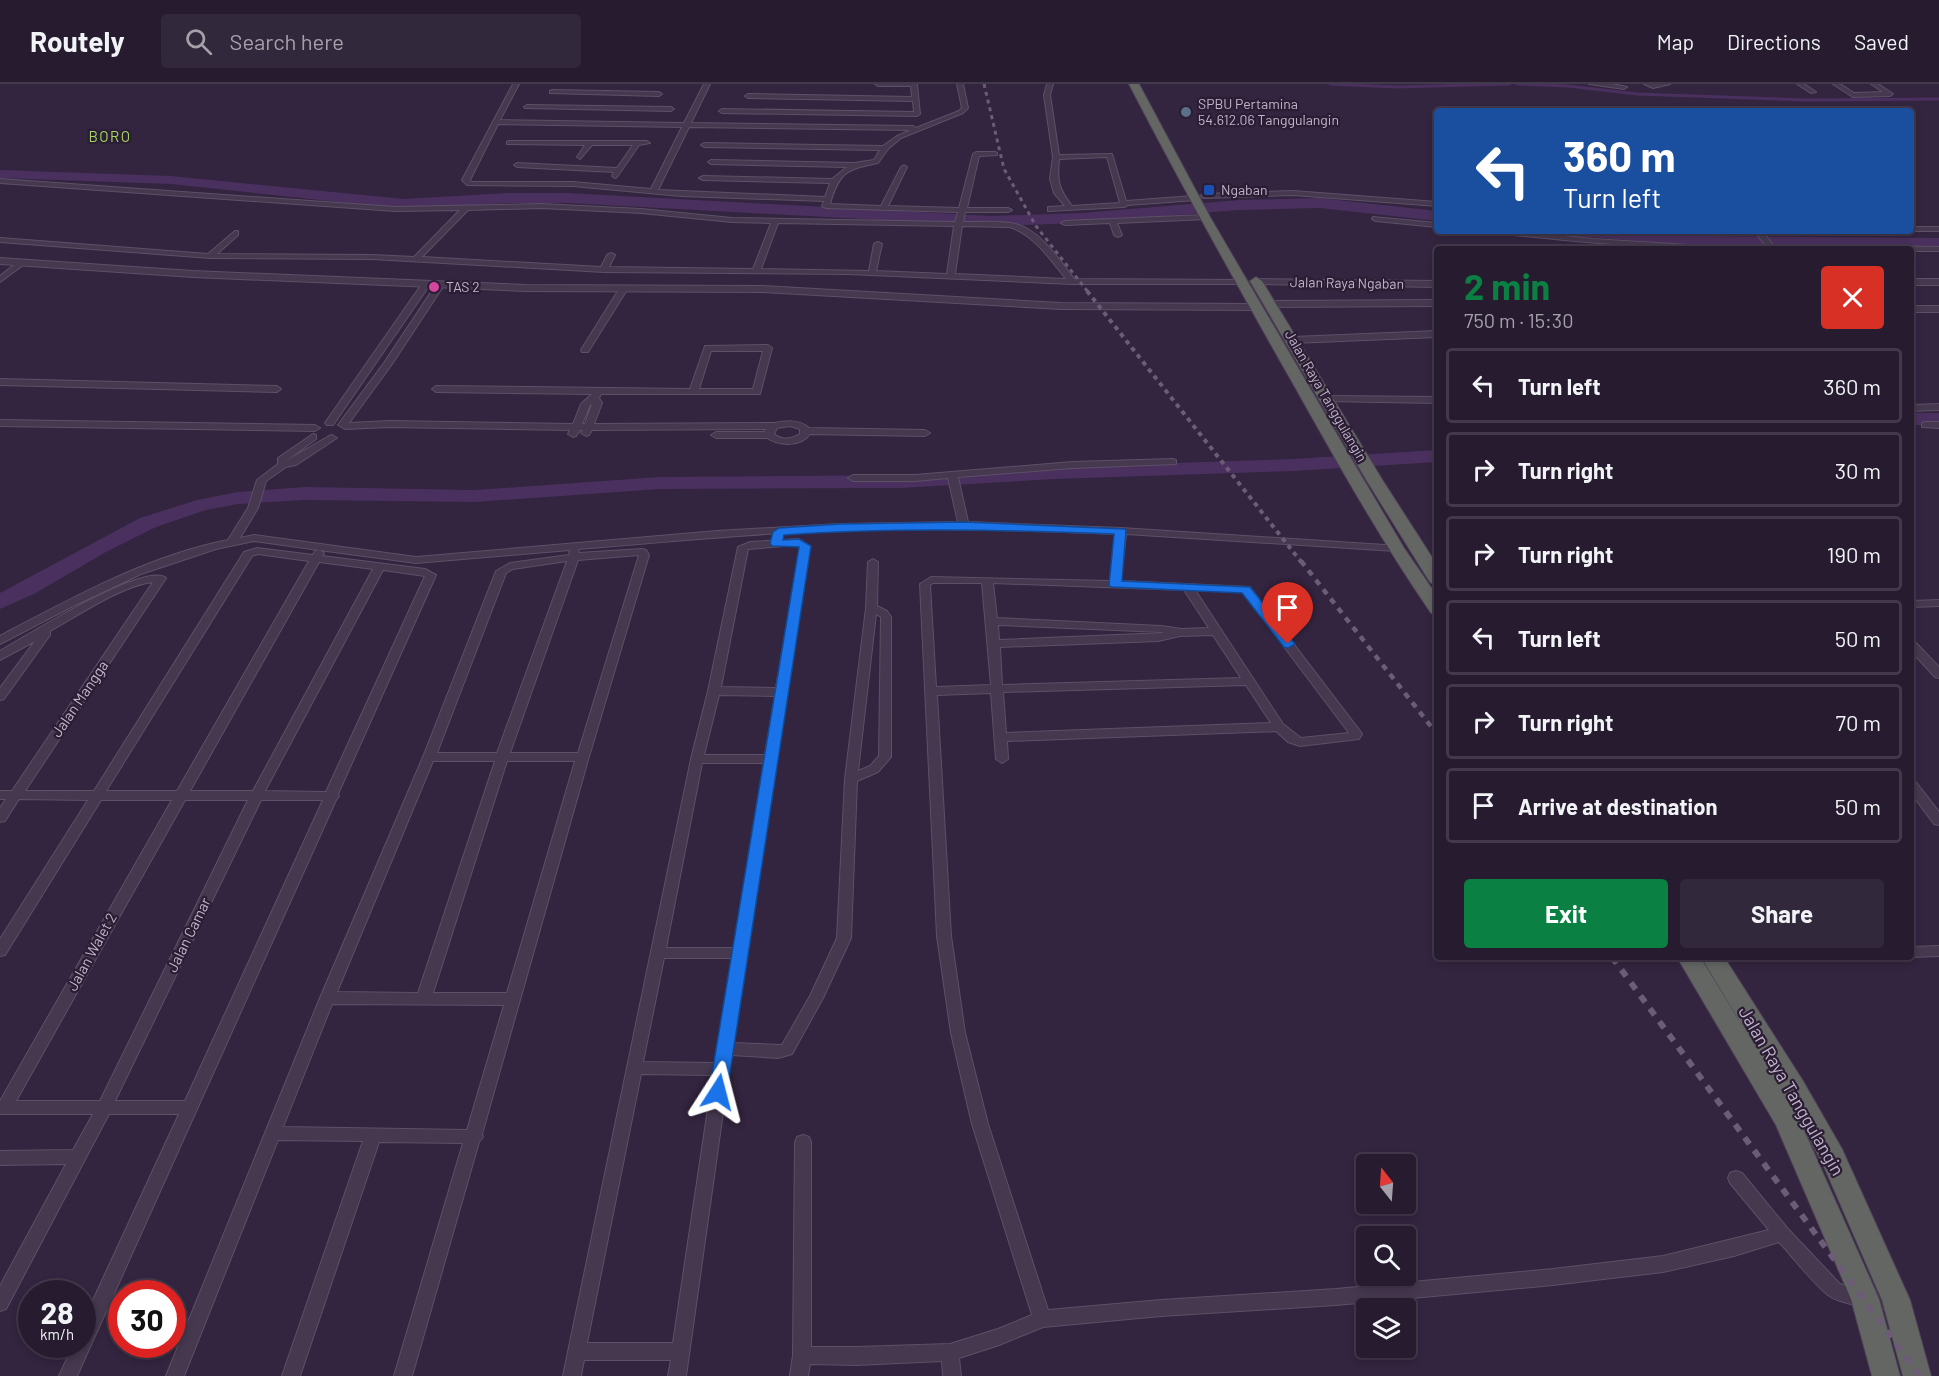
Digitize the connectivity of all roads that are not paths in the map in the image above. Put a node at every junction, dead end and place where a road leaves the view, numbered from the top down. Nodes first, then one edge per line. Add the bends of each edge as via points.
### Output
1 (516, 84) edge
2 (557, 84) edge
3 (664, 84) edge
4 (707, 84) edge
5 (879, 84) edge
6 (914, 84) edge
7 (960, 84) edge
8 (1050, 84) edge
9 (1134, 84) edge
10 (1145, 84) edge
11 (1592, 84) edge
12 (1647, 84) edge
13 (1667, 84) edge
14 (1799, 84) edge
15 (1836, 84) edge
16 (1874, 84) edge
17 (1624, 87) dead end
18 (552, 92) junction
19 (1812, 92) dead end
20 (658, 94) junction
21 (916, 99) junction
22 (527, 107) dead end
23 (545, 107) junction
24 (588, 108) junction
25 (598, 108) junction
26 (651, 109) junction
27 (671, 109) dead end
28 (742, 110) junction
29 (722, 111) dead end
30 (796, 111) junction
31 (917, 114) junction
32 (938, 115) dead end
33 (497, 124) junction
34 (577, 125) junction
35 (587, 125) junction
36 (684, 126) junction
37 (789, 128) junction
38 (917, 129) junction
39 (908, 132) junction
40 (509, 143) dead end
41 (565, 143) junction
42 (576, 143) junction
43 (590, 143) junction
44 (646, 143) dead end
45 (528, 144) junction
46 (636, 145) junction
47 (705, 145) dead end
48 (719, 145) junction
49 (783, 146) junction
50 (885, 148) junction
51 (995, 154) dead end
52 (522, 157) dead end
53 (1056, 157) junction
54 (711, 162) junction
55 (517, 165) junction
56 (854, 165) junction
57 (904, 167) dead end
58 (619, 170) junction
59 (0, 181) edge
60 (834, 181) junction
61 (510, 183) junction
62 (607, 187) junction
63 (653, 192) junction
64 (1199, 198) junction
65 (828, 199) junction
66 (1124, 202) junction
67 (1434, 204) edge
68 (467, 207) junction
69 (1070, 208) junction
70 (883, 209) junction
71 (1051, 209) dead end
72 (1008, 210) dead end
73 (961, 212) junction
74 (1207, 215) junction
75 (1376, 219) dead end
76 (775, 221) junction
77 (1113, 221) junction
78 (958, 223) junction
79 (1065, 223) dead end
80 (1434, 225) edge
81 (1914, 229) edge
82 (1939, 229) edge
83 (235, 233) dead end
84 (1525, 234) edge
85 (1761, 234) edge
86 (1118, 235) dead end
87 (0, 240) edge
88 (878, 244) dead end
89 (1673, 246) edge
90 (1770, 246) edge
91 (1914, 249) edge
92 (1939, 249) edge
93 (611, 255) dead end
94 (210, 256) junction
95 (416, 259) junction
96 (0, 261) edge
97 (22, 263) junction
98 (604, 270) junction
99 (756, 272) junction
100 (872, 273) junction
101 (951, 275) junction
102 (0, 280) edge
103 (1072, 282) junction
104 (1250, 282) junction
105 (1914, 282) edge
106 (1939, 282) edge
107 (427, 283) junction
108 (1434, 284) edge
109 (440, 285) junction
110 (624, 288) junction
111 (1434, 303) edge
112 (1264, 305) junction
113 (1914, 309) edge
114 (1939, 309) edge
115 (1434, 334) edge
116 (1293, 340) junction
117 (585, 350) dead end
118 (371, 364) junction
119 (388, 364) junction
120 (1315, 377) junction
121 (1297, 379) junction
122 (0, 382) edge
123 (277, 389) dead end
124 (436, 389) dead end
125 (694, 391) junction
126 (596, 394) junction
127 (1327, 399) junction
128 (1434, 399) edge
129 (1914, 408) edge
130 (1939, 408) edge
131 (0, 423) edge
132 (330, 423) junction
133 (1925, 425) dead end
134 (1939, 425) edge
135 (133, 428) junction
136 (344, 428) junction
137 (0, 429) edge
138 (574, 430) junction
139 (586, 431) junction
140 (772, 431) junction
141 (806, 431) junction
142 (313, 433) junction
143 (925, 433) dead end
144 (333, 438) junction
145 (1173, 462) dead end
146 (283, 465) junction
147 (952, 476) junction
148 (853, 478) dead end
149 (964, 525) junction
150 (1121, 531) junction
151 (778, 538) junction
152 (233, 541) junction
153 (322, 547) junction
154 (1396, 548) junction
155 (574, 552) junction
156 (316, 559) junction
157 (873, 562) dead end
158 (379, 568) junction
159 (1434, 574) edge
160 (987, 580) junction
161 (1115, 585) junction
162 (1188, 588) junction
163 (1939, 603) edge
164 (1914, 604) edge
165 (1434, 605) edge
166 (871, 608) junction
167 (992, 621) junction
168 (30, 625) junction
169 (49, 629) junction
170 (1216, 631) junction
171 (1180, 633) junction
172 (0, 641) edge
173 (993, 644) junction
174 (1914, 647) edge
175 (0, 657) edge
176 (1939, 675) edge
177 (1249, 681) junction
178 (996, 689) junction
179 (714, 691) junction
180 (930, 691) junction
181 (783, 692) junction
182 (0, 696) edge
183 (1279, 727) junction
184 (1000, 737) junction
185 (429, 757) junction
186 (502, 757) junction
187 (581, 757) junction
188 (697, 759) junction
189 (770, 759) junction
190 (1002, 759) dead end
191 (850, 779) junction
192 (1914, 788) edge
193 (99, 794) junction
194 (0, 795) edge
195 (15, 795) junction
196 (180, 795) junction
197 (257, 795) junction
198 (333, 796) junction
199 (0, 818) edge
200 (1939, 821) edge
201 (0, 951) edge
202 (1939, 951) edge
203 (1914, 952) edge
204 (658, 953) junction
205 (740, 953) junction
206 (1691, 960) edge
207 (1714, 960) edge
208 (327, 998) junction
209 (423, 998) junction
210 (514, 999) junction
211 (726, 1049) junction
212 (634, 1068) junction
213 (722, 1068) junction
214 (190, 1107) junction
215 (2, 1108) edge
216 (104, 1108) junction
217 (273, 1133) junction
218 (373, 1136) junction
219 (475, 1137) junction
220 (803, 1142) dead end
221 (77, 1157) junction
222 (0, 1158) edge
223 (1736, 1178) dead end
224 (1782, 1234) junction
225 (1850, 1261) junction
226 (1878, 1261) junction
227 (1865, 1299) junction
228 (1896, 1300) junction
229 (0, 1303) edge
230 (1042, 1319) junction
231 (681, 1350) junction
232 (577, 1352) junction
233 (950, 1353) junction
234 (802, 1355) junction
235 (68, 1376) edge
236 (176, 1376) edge
237 (291, 1376) edge
238 (403, 1376) edge
239 (572, 1376) edge
240 (677, 1376) edge
241 (799, 1376) edge
242 (952, 1376) edge
243 (1886, 1376) edge
244 (1917, 1376) edge

1 - 33 street
2 - 18 street
3 - 20 street
4 - 36 street
5 - 6 street
6 - 21 street
7 - 38 street via 964,110
8 - 53 street via 1047,95
9 - 64 highway
10 - 64 highway
11 - 17 street
12 - 13 street
14 - 19 street
15 - 16 street via 1857,95 1890,94
18 - 20 street
18 - 23 street
20 - 26 street
21 - 28 street via 750,93
21 - 31 street
22 - 23 street
23 - 24 street
24 - 25 street
24 - 34 street
25 - 26 street
25 - 35 street
26 - 27 street
28 - 29 street
28 - 30 street
30 - 31 street
30 - 37 street
31 - 32 street
33 - 34 street
33 - 61 street via 466,180 471,184
34 - 35 street
34 - 41 street
35 - 36 street
35 - 42 street
36 - 37 street
36 - 63 street
37 - 38 street
37 - 39 street
37 - 49 street
38 - 39 street
39 - 50 street
40 - 45 street
41 - 42 street
41 - 45 street
42 - 43 street
43 - 45 street via 582,154 526,149
43 - 46 street
44 - 46 street
46 - 58 street
47 - 48 street
48 - 49 street
48 - 54 street
49 - 50 street
50 - 56 street via 876,162
51 - 73 street via 976,154
52 - 55 street
53 - 66 street via 1110,155
53 - 69 street via 1054,179 1058,193
54 - 56 street
54 - 60 street via 702,182
55 - 58 street
55 - 61 street
56 - 60 street
57 - 70 street
58 - 62 street
59 - 68 street via 368,208
60 - 65 street
61 - 62 street
62 - 63 street
63 - 65 street
64 - 66 street
64 - 67 street via 1293,193
64 - 74 highway, Jalan Raya Tanggulangin
65 - 70 street via 826,206
66 - 69 street via 1122,206
68 - 76 street via 542,206
68 - 95 street
69 - 71 street
70 - 73 street
72 - 73 street
73 - 78 street
74 - 77 street
74 - 104 highway, Jalan Raya Tanggulangin
75 - 80 street
76 - 78 street
76 - 99 street
77 - 79 street
77 - 86 street
78 - 101 street
78 - 103 street via 1020,227
81 - 82 street
83 - 94 street
84 - 89 street
85 - 90 street
87 - 94 street
88 - 100 street
91 - 92 street
93 - 98 street
94 - 95 street
95 - 98 street
96 - 97 street
97 - 102 street
97 - 107 street
98 - 99 street
99 - 100 street
100 - 101 street
101 - 103 street
103 - 104 street
104 - 108 street, Jalan Raya Ngaban
104 - 112 highway, Jalan Raya Tanggulangin
105 - 106 street
107 - 109 street
107 - 118 street
109 - 110 street
109 - 119 street
110 - 112 street via 847,292 1071,306
110 - 117 street
111 - 112 street
112 - 116 highway, Jalan Raya Tanggulangin
112 - 121 highway
113 - 114 street
115 - 116 street
116 - 120 highway, Jalan Raya Tanggulangin
118 - 119 street
118 - 132 street
119 - 136 street
120 - 121 highway
120 - 127 highway, Jalan Raya Tanggulangin
121 - 154 highway
122 - 123 street
124 - 126 street
125 - 125 street via 708,348 768,348 758,392
125 - 126 street
126 - 138 street via 586,404
126 - 139 street via 597,404
127 - 128 street
127 - 159 highway, Jalan Raya Tanggulangin
129 - 130 street
131 - 135 street
132 - 136 street
132 - 142 street
133 - 134 street
135 - 137 street
135 - 142 street
136 - 138 street
136 - 144 street
138 - 139 street
139 - 140 street
140 - 141 street via 790,423
140 - 141 street via 773,439 790,442
141 - 143 street
142 - 144 street
142 - 146 street via 281,460
144 - 146 street
145 - 147 street via 1072,465
146 - 152 street via 260,484 253,508
147 - 148 street
147 - 149 street
149 - 150 street
149 - 151 street via 840,527
150 - 154 street
150 - 161 street
151 - 155 street via 717,534
151 - 179 street via 743,547
151 - 181 street via 805,546
152 - 153 street via 263,539
152 - 168 street via 102,587
153 - 155 street via 424,560
153 - 156 street, Jalan Walet 2
154 - 165 highway
155 - 185 street via 501,571
155 - 186 street
155 - 187 street via 638,551 644,555
156 - 158 street
156 - 193 street via 257,551 248,554
156 - 196 street, Jalan Walet 2
157 - 166 street
158 - 197 street, Jalan Camar
158 - 198 street via 432,576
160 - 161 street
160 - 167 street
160 - 180 street via 931,580 925,584
161 - 162 street
162 - 170 street
162 - 183 street via 1248,591 1356,734 1352,738 1300,742
163 - 164 street
166 - 191 street
166 - 191 street via 886,617 885,757 874,769
167 - 171 street
167 - 173 street
168 - 169 street
168 - 172 street
169 - 175 street
169 - 182 street
169 - 195 street, Jalan Mangga via 91,604 136,584 161,578
170 - 171 street
170 - 177 street
171 - 173 street via 1158,638
173 - 178 street
174 - 176 street
177 - 178 street
177 - 183 street
178 - 180 street
178 - 184 street
179 - 181 street
179 - 188 street
180 - 230 street via 944,936 958,1033 980,1124
181 - 189 street
183 - 184 street
184 - 190 street
185 - 186 street
185 - 208 street
186 - 187 street
186 - 209 street
187 - 210 street
188 - 189 street
188 - 204 street
189 - 205 street
191 - 211 street via 845,929 840,947 787,1050
192 - 200 street
193 - 195 street
193 - 196 street
193 - 201 street
194 - 195 street
195 - 199 street, Jalan Mangga
196 - 197 street
196 - 215 street, Jalan Walet 2
197 - 198 street
197 - 216 street, Jalan Camar
198 - 214 street
202 - 203 street
204 - 205 street
204 - 212 street
205 - 211 street
206 - 225 highway via 1787,1120
207 - 226 highway, Jalan Raya Tanggulangin via 1833,1156
208 - 209 street
208 - 217 street
209 - 210 street
210 - 219 street
211 - 213 street
212 - 213 street
212 - 232 street
213 - 231 street
214 - 216 street
214 - 235 street
215 - 216 street
216 - 221 street, Jalan Camar
217 - 218 street
217 - 236 street
218 - 219 street
218 - 237 street
219 - 238 street
220 - 234 street
221 - 222 street
221 - 229 street, Jalan Camar
223 - 224 street
224 - 227 street via 1835,1290
224 - 230 street via 1663,1264 1564,1276
225 - 226 highway
225 - 227 highway
226 - 228 highway, Jalan Raya Tanggulangin
227 - 228 street
227 - 243 highway
228 - 244 highway, Jalan Raya Tanggulangin
230 - 233 street
231 - 232 street
231 - 240 street
232 - 239 street
233 - 234 street
233 - 242 street
234 - 241 street

